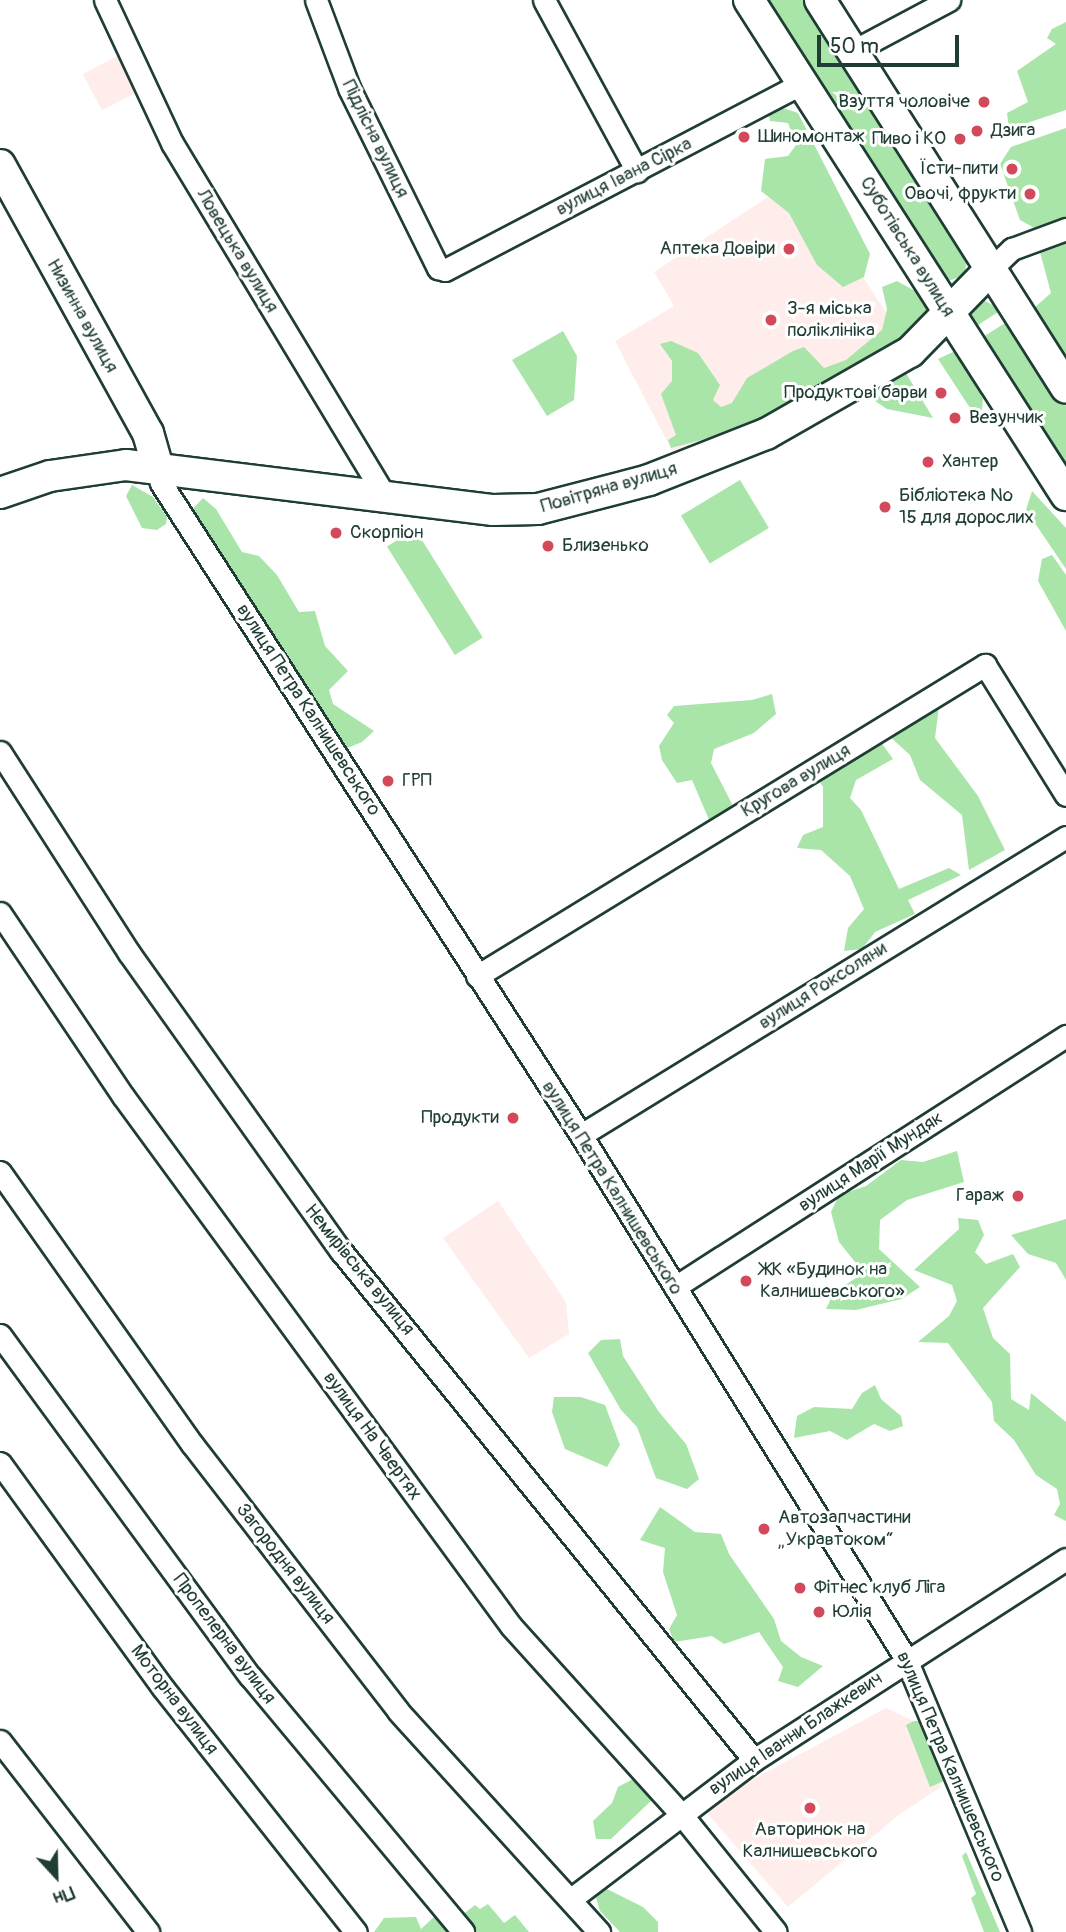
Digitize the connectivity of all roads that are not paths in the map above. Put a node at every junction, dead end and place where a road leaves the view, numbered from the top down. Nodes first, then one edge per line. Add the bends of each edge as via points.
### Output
1 (105, 0) edge
2 (316, 0) edge
3 (544, 0) edge
4 (749, 0) edge
5 (820, 0) edge
6 (949, 0) edge
7 (853, 51) junction
8 (802, 83) junction
9 (0, 165) edge
10 (637, 171) junction
11 (1066, 229) edge
12 (992, 268) junction
13 (445, 270) joint
14 (948, 313) junction
15 (1066, 388) edge
16 (158, 469) junction
17 (0, 493) edge
18 (384, 494) junction
19 (1066, 495) edge
20 (0, 752) edge
21 (1066, 795) edge
22 (1066, 837) edge
23 (0, 913) edge
24 (477, 976) junction
25 (1066, 1036) edge
26 (580, 1135) junction
27 (0, 1172) edge
28 (675, 1287) junction
29 (0, 1335) edge
30 (0, 1463) edge
31 (1066, 1559) edge
32 (906, 1659) junction
33 (0, 1741) edge
34 (754, 1760) junction
35 (681, 1814) junction
36 (571, 1899) junction
37 (148, 1932) edge
38 (356, 1932) edge
39 (463, 1932) edge
40 (599, 1932) edge
41 (776, 1932) edge
42 (1020, 1932) edge

1 - 18 street, Ловецька вулиця via 172,143
2 - 13 street, Підлісна вулиця via 349,88 438,268
3 - 10 street
4 - 8 street, Суботівська вулиця
5 - 7 street
6 - 7 street
7 - 12 street
8 - 10 street, вулиця Івана Сірка
8 - 14 street, Суботівська вулиця
9 - 16 street, Низинна вулиця via 148,433
10 - 13 street, вулиця Івана Сірка
11 - 12 street, Повітряна вулиця via 1026,242
12 - 14 street, Повітряна вулиця
12 - 15 street
14 - 18 street, Повітряна вулиця via 910,352 828,401 741,447 649,480 519,511
14 - 19 street, Суботівська вулиця
16 - 17 street, Повітряна вулиця via 100,468 50,476
16 - 18 street, Повітряна вулиця
16 - 24 street, вулиця Петра Калнишевського via 161,483
20 - 34 street, Немирівська вулиця via 137,964 341,1251
21 - 24 street, Кругова вулиця via 985,665
22 - 26 street, вулиця Роксоляни
23 - 35 street, вулиця На Чвертях via 123,1096 511,1626
24 - 26 street, вулиця Петра Калнишевського
25 - 28 street, вулиця Марії Мундяк
26 - 28 street, вулиця Петра Калнишевського
27 - 36 street, Загородня вулиця via 192,1444 398,1712
28 - 32 street, вулиця Петра Калнишевського
29 - 39 street, Пропелерна вулиця via 250,1676
30 - 38 street, Моторна вулиця via 163,1688
31 - 32 street, вулиця Іванни Блажкевич
32 - 34 street, вулиця Іванни Блажкевич
32 - 42 street, вулиця Петра Калнишевського
33 - 37 street
34 - 35 street, вулиця Іванни Блажкевич
35 - 36 street, вулиця Іванни Блажкевич
35 - 41 street, вулиця На Чвертях
36 - 40 street, Загородня вулиця

